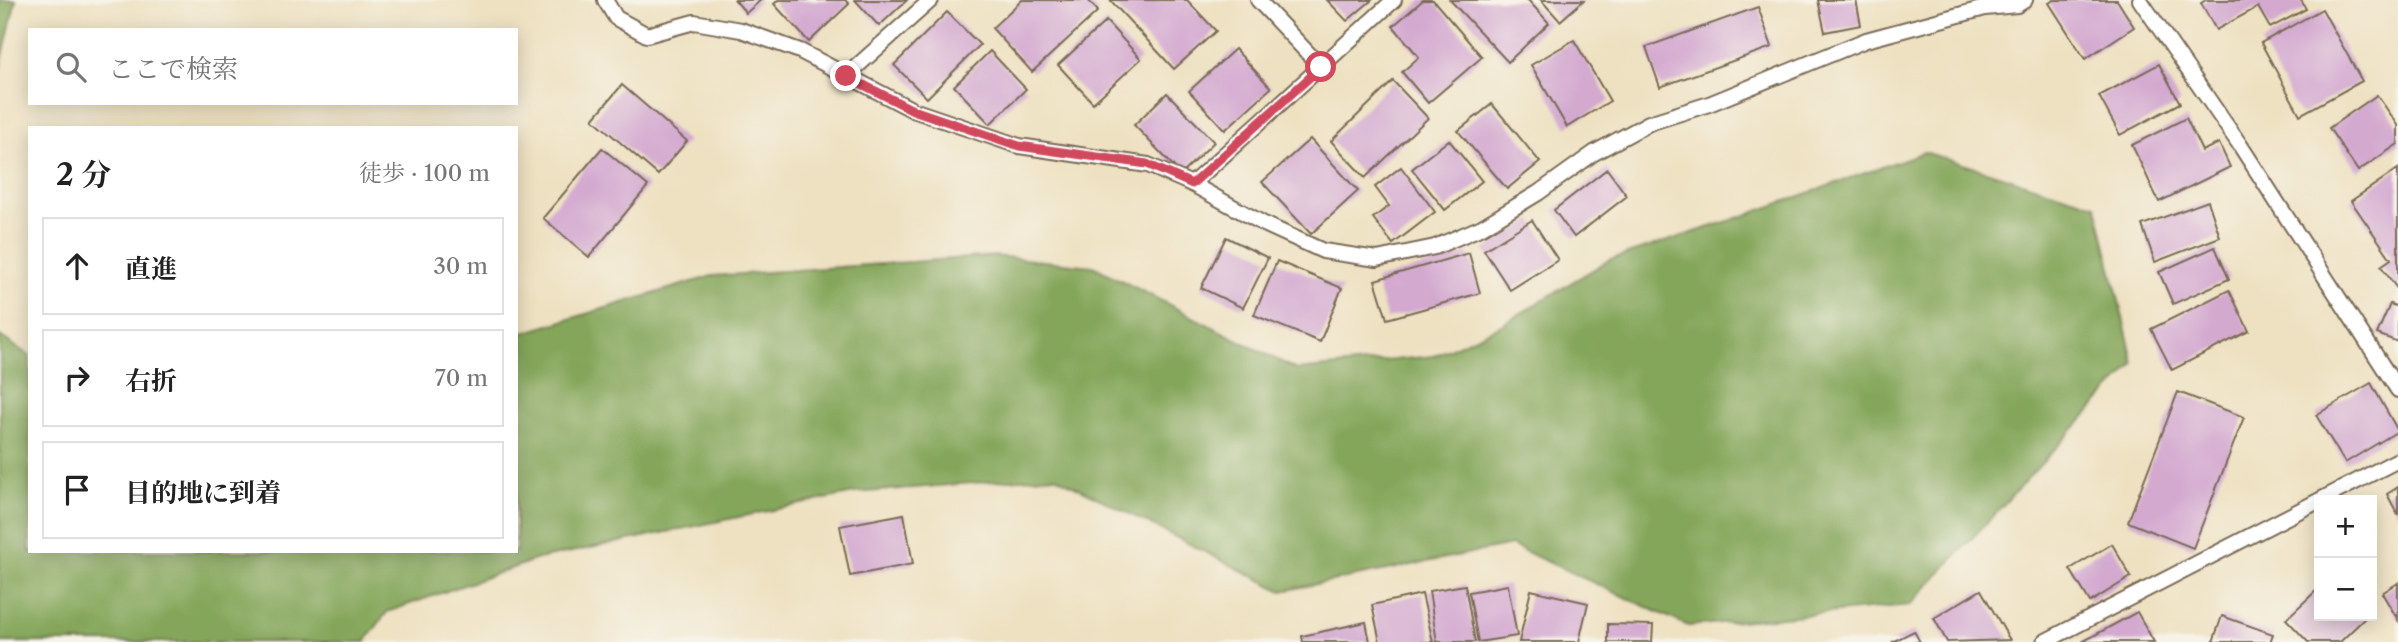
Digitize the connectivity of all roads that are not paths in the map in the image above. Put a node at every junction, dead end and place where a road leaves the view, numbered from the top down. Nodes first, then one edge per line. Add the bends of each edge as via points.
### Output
1 (605, 0) edge
2 (931, 0) edge
3 (1258, 0) edge
4 (1395, 0) edge
5 (2025, 0) edge
6 (2140, 0) edge
7 (1981, 4) edge
8 (1321, 67) junction
9 (846, 76) junction
10 (1192, 184) junction
11 (2398, 390) edge
12 (2398, 460) edge
13 (2044, 642) edge

1 - 9 lane via 616,18 647,35 694,22 741,30 800,51
2 - 9 lane
3 - 8 lane
4 - 8 lane
5 - 7 lane via 2017,5
6 - 11 lane
7 - 10 lane via 1866,40 1709,104 1649,123 1594,153 1482,227 1435,247 1377,259 1323,251
8 - 10 lane
9 - 10 lane via 913,110 1019,146 1147,164
12 - 13 lane

